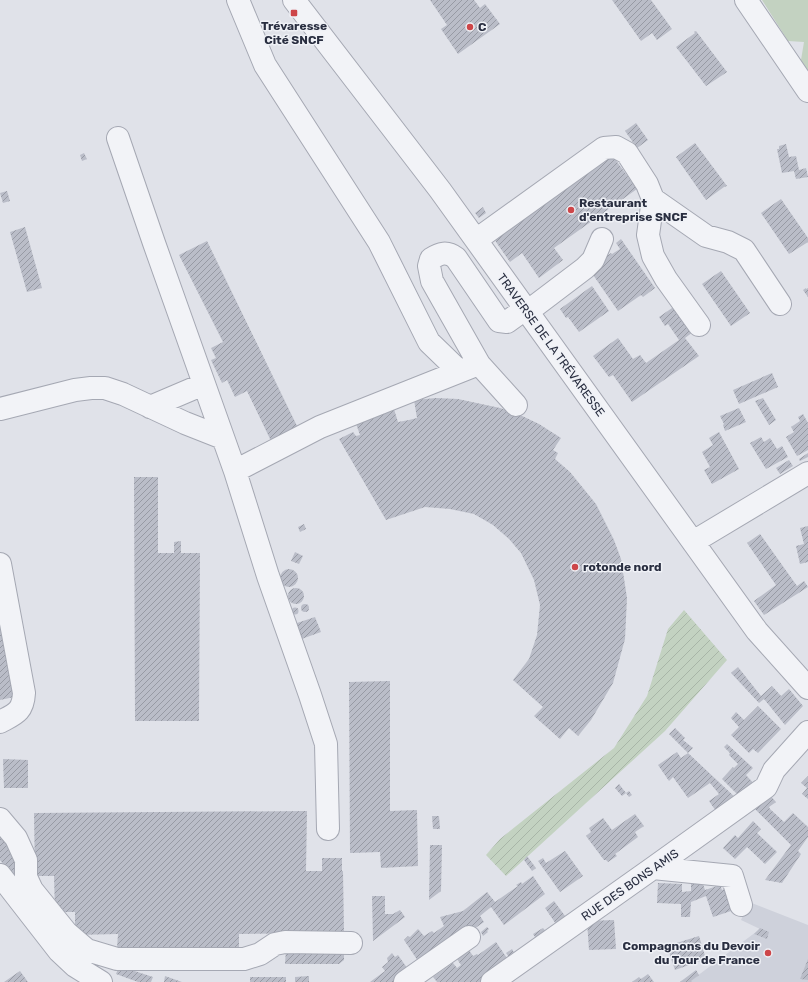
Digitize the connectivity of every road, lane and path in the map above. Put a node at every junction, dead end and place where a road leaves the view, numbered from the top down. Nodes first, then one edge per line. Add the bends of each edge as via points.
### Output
1 (238, 0) edge
2 (294, 0) edge
3 (746, 0) edge
4 (808, 92) edge
5 (118, 138) dead end
6 (653, 199) junction
7 (602, 239) dead end
8 (476, 240) junction
9 (780, 304) dead end
10 (526, 311) junction
11 (699, 325) dead end
12 (479, 364) junction
13 (459, 371) junction
14 (204, 384) junction
15 (516, 405) dead end
16 (150, 406) junction
17 (0, 409) edge
18 (222, 438) junction
19 (235, 471) junction
20 (808, 473) edge
21 (692, 542) junction
22 (0, 564) edge
23 (808, 688) edge
24 (0, 722) edge
25 (808, 732) edge
26 (0, 819) edge
27 (328, 829) dead end
28 (654, 868) junction
29 (0, 875) edge
30 (741, 905) dead end
31 (469, 937) dead end
32 (351, 943) dead end
33 (101, 982) edge
34 (405, 982) edge
35 (492, 982) edge

1 - 13 street via 265,65 379,242 429,342
2 - 8 street, TRAVERSE DE LA TRÉVARESSE
3 - 4 street
5 - 14 street
6 - 8 street via 647,184 627,153 616,147 604,148
6 - 9 street via 706,236 744,250
6 - 11 street via 648,236 653,256
7 - 10 street via 593,260 585,268
8 - 10 street, TRAVERSE DE LA TRÉVARESSE
10 - 12 street via 507,322 499,321 452,254 443,253 431,259 429,266 432,281
10 - 21 street, TRAVERSE DE LA TRÉVARESSE
12 - 13 street
12 - 15 street
13 - 19 street via 320,427
14 - 16 street
14 - 18 street
16 - 17 street via 113,390 98,388 75,390
16 - 18 street
18 - 19 street
19 - 27 street via 326,744
20 - 21 street
21 - 23 street, TRAVERSE DE LA TRÉVARESSE via 757,631
22 - 24 street via 24,702 17,712
25 - 28 street, RUE DES BONS AMIS via 774,770 766,787
26 - 32 street via 16,838 26,860 26,877 32,890 66,932 87,950 117,959 244,959 285,942
28 - 30 street via 732,876
28 - 35 street, RUE DES BONS AMIS
29 - 33 street via 59,951 75,966
31 - 34 street

